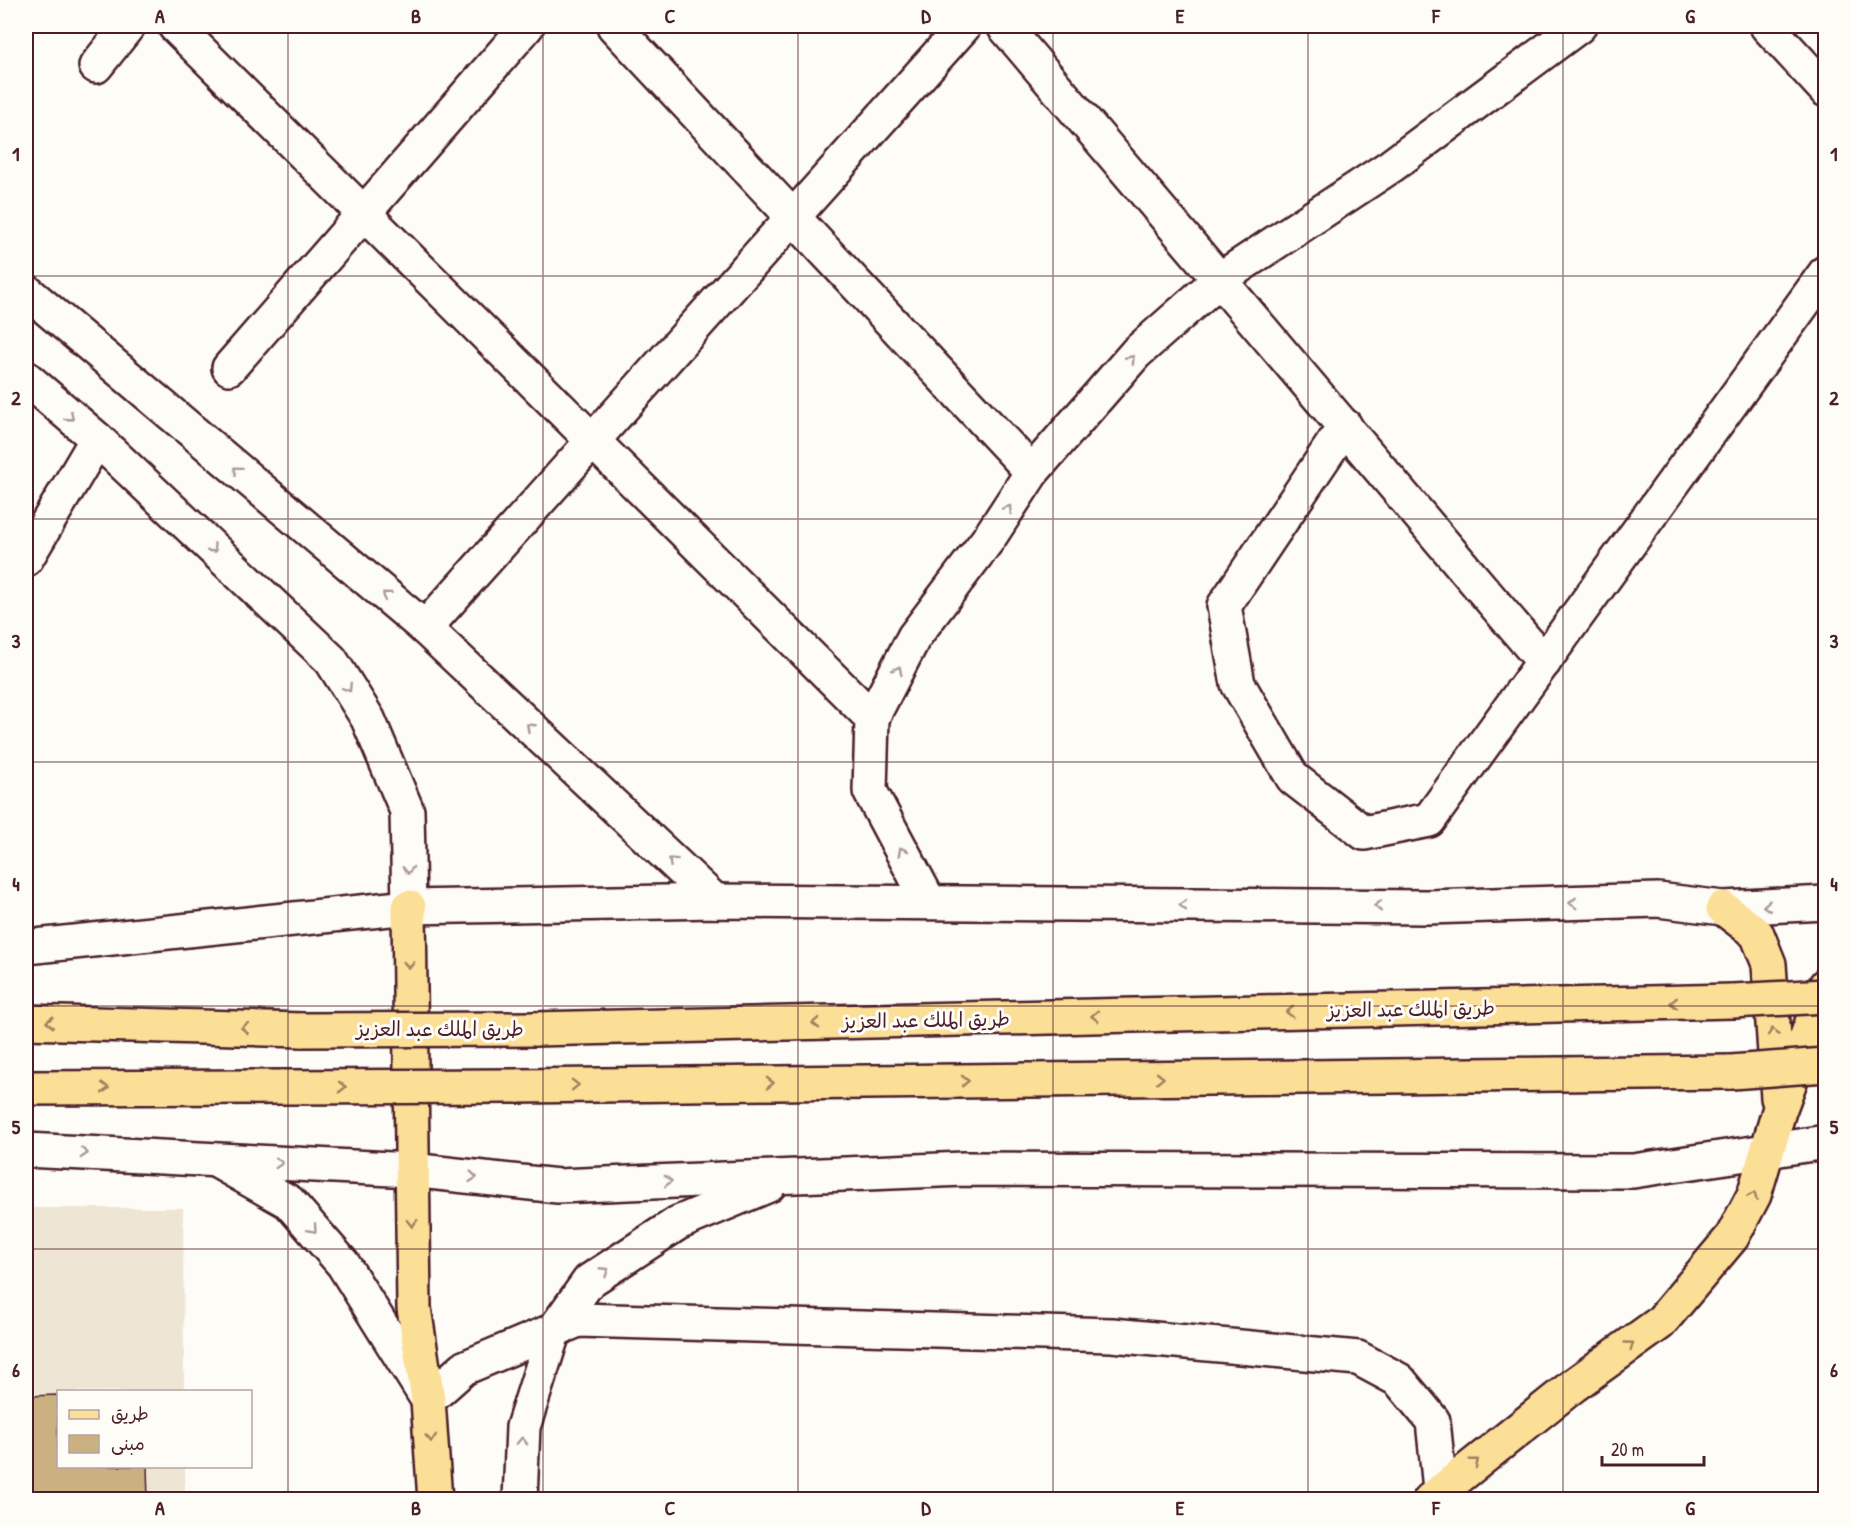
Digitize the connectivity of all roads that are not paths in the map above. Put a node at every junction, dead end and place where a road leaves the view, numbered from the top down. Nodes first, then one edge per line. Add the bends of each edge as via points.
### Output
1 (128, 26) edge
2 (175, 26) edge
3 (527, 26) edge
4 (614, 26) edge
5 (964, 26) edge
6 (1004, 26) edge
7 (1579, 26) edge
8 (1767, 26) edge
9 (96, 66) dead end
10 (1826, 90) edge
11 (364, 212) junction
12 (792, 218) junction
13 (1826, 272) edge
14 (1220, 279) junction
15 (26, 291) edge
16 (229, 368) dead end
17 (26, 378) edge
18 (1345, 426) junction
19 (97, 440) junction
20 (593, 441) junction
21 (1032, 472) junction
22 (26, 559) edge
23 (425, 628) junction
24 (1544, 662) junction
25 (872, 718) junction
26 (715, 901) junction
27 (929, 902) junction
28 (1826, 903) edge
29 (409, 907) junction
30 (1723, 908) junction
31 (26, 947) edge
32 (1826, 985) edge
33 (1826, 996) edge
34 (26, 1022) edge
35 (1826, 1065) edge
36 (26, 1088) edge
37 (1779, 1111) junction
38 (1826, 1142) edge
39 (26, 1150) edge
40 (1768, 1151) junction
41 (215, 1160) junction
42 (411, 1170) junction
43 (790, 1176) junction
44 (554, 1330) junction
45 (428, 1400) junction
46 (1435, 1495) edge
47 (435, 1500) edge
48 (520, 1500) edge

1 - 9 street
2 - 11 street
3 - 11 street
4 - 12 street
5 - 12 street
6 - 14 street
7 - 14 street via 1391,166
8 - 10 street
11 - 16 street
11 - 20 street
12 - 20 street
12 - 21 street
13 - 24 street
14 - 18 street
21 -> 14 street via 1136,353
23 -> 15 street
17 -> 19 street
18 - 24 street
18 - 24 street via 1224,606 1238,684 1293,778 1364,833 1429,820
19 - 22 street
19 -> 29 street via 331,660 368,719 407,811
20 - 23 street
20 - 25 street
25 -> 21 street via 914,637 989,538
26 -> 23 street
27 -> 25 street via 870,791
26 - 27 street
26 - 29 street
30 -> 27 street via 1658,900 1427,907
28 -> 30 street
29 - 31 street
29 -> 42 main road
37 -> 30 main road via 1769,964 1757,934
32 - 37 main road
33 -> 34 main road, طريق الملك عبد العزيز, bridge via 534,1029 303,1029
36 -> 35 main road, bridge via 1731,1072
37 - 40 main road
38 - 40 street
39 -> 41 street
40 - 43 street via 1633,1171 964,1168
46 -> 40 main road via 1660,1323 1732,1237 1754,1195
41 -> 42 street
41 -> 45 street via 289,1202 343,1264
42 -> 43 street via 558,1186
42 -> 45 main road via 414,1308
44 -> 43 street via 589,1281 678,1222
44 - 45 street via 464,1368
44 - 46 street via 578,1320 1112,1335 1358,1358 1399,1380 1433,1421
48 -> 44 street via 523,1427
45 -> 47 main road

